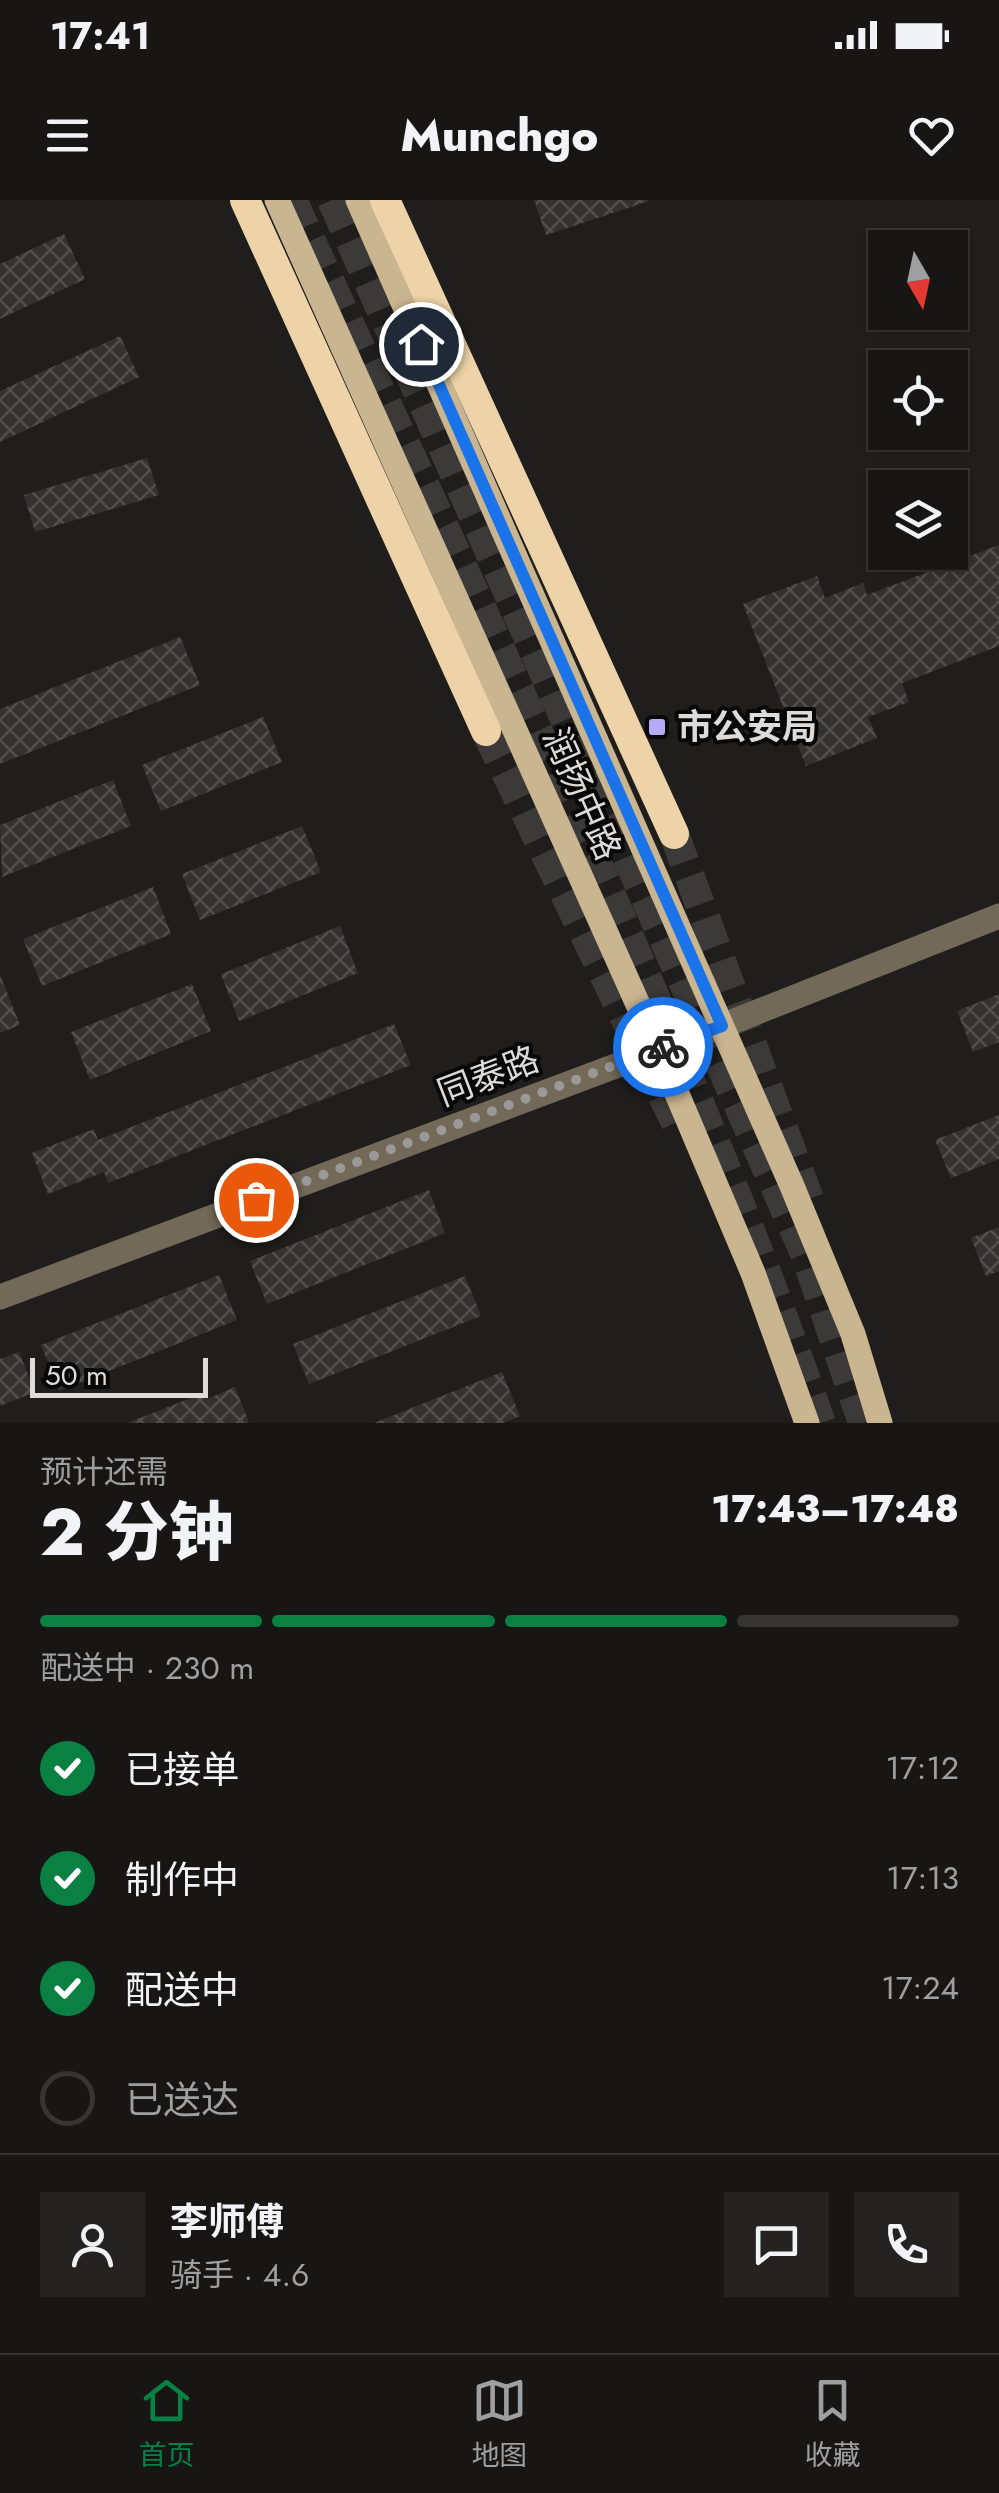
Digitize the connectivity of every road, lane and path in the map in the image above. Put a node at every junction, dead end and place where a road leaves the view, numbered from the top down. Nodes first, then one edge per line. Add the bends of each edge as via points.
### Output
1 (245, 200) edge
2 (278, 200) edge
3 (358, 200) edge
4 (385, 200) edge
5 (486, 731) tunnel mouth
6 (674, 834) tunnel mouth
7 (999, 916) edge
8 (722, 1026) junction
9 (658, 1049) junction
10 (0, 1297) edge
11 (807, 1423) edge
12 (880, 1423) edge

1 - 5 highway
2 - 9 main road, 润扬中路
3 - 8 main road, 润扬中路
4 - 6 highway
7 - 8 street, 同泰路
8 - 9 street, 同泰路
8 - 12 main road, 润扬中路 via 852,1334
9 - 10 street, 同泰路
9 - 11 main road, 润扬中路 via 753,1273

